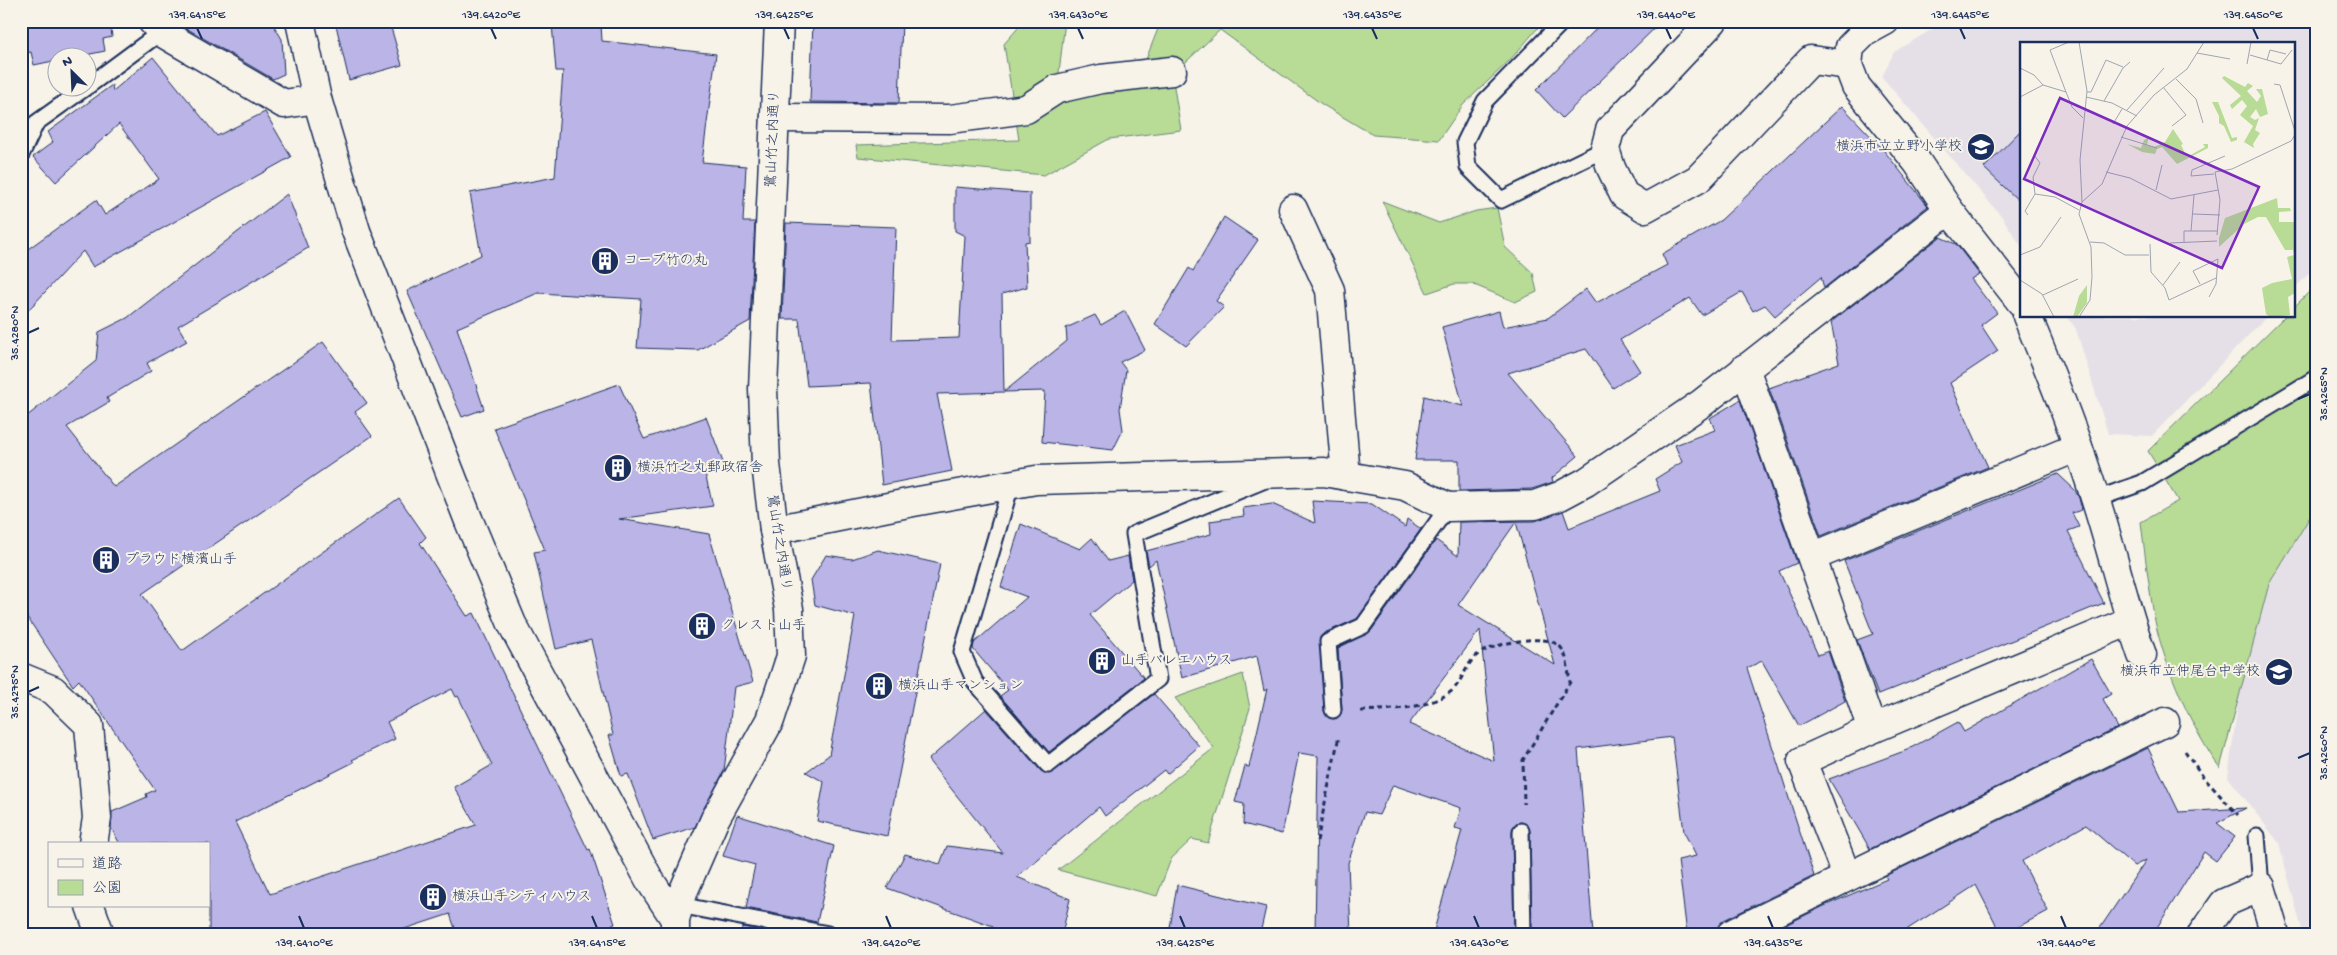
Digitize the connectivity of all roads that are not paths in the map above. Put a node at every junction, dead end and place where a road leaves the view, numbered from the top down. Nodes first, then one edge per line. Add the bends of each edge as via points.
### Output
1 (300, 21) edge
2 (779, 21) edge
3 (1563, 21) edge
4 (1713, 21) edge
5 (1885, 21) edge
6 (157, 27) edge
7 (1848, 65) junction
8 (1172, 71) dead end
9 (98, 77) edge
10 (71, 98) edge
11 (317, 99) junction
12 (775, 118) junction
13 (1604, 149) junction
14 (21, 155) edge
15 (1292, 209) dead end
16 (1949, 210) junction
17 (2020, 301) edge
18 (2028, 318) edge
19 (1745, 368) junction
20 (2316, 378) edge
21 (2078, 447) junction
22 (1281, 474) junction
23 (1346, 476) junction
24 (1011, 484) junction
25 (2096, 499) junction
26 (1448, 507) junction
27 (774, 530) junction
28 (1812, 558) junction
29 (2130, 621) junction
30 (2142, 655) dead end
31 (21, 677) edge
32 (1339, 711) road end
33 (2165, 722) road end
34 (1872, 729) junction
35 (1521, 831) road end
36 (2257, 836) road end
37 (93, 842) edge
38 (1847, 877) junction
39 (2261, 887) junction
40 (91, 908) edge
41 (676, 919) edge
42 (100, 934) edge
43 (828, 934) edge
44 (1523, 934) edge
45 (1731, 934) edge
46 (2202, 934) edge
47 (2275, 934) edge

1 - 11 street
2 - 12 street, 鷺山竹之内通り
3 - 13 lane via 1485,102 1465,142 1468,167 1501,200
4 - 13 street via 1610,130
5 - 7 street via 1865,32 1850,47
6 - 9 lane
6 - 11 street via 284,104
7 - 13 street via 1811,60 1698,180 1645,208 1624,195
7 - 16 street via 1856,86 1917,162
8 - 12 street via 1101,78 1057,89 1026,108 950,119
10 - 14 lane via 36,123
11 - 41 street via 356,231 512,624 649,879
12 - 27 street, 鷺山竹之内通り via 763,389 766,464
15 - 23 street via 1330,290
16 - 17 street
16 - 19 street
18 - 21 street via 2061,396
19 - 26 street via 1702,403 1586,482 1560,496 1535,505
19 - 28 street
20 - 25 lane via 2142,483
21 - 25 street
21 - 28 street
22 - 23 street via 1324,472
22 - 24 street via 1036,480
22 - 24 lane via 1134,534 1158,679 1048,765 975,682 962,652
23 - 26 street via 1405,486
24 - 27 street
25 - 29 street
26 - 32 lane via 1363,626 1328,642
27 - 41 street, 鷺山竹之内通り via 789,609 791,656 770,720 715,819
28 - 34 street
29 - 30 street
29 - 34 street
31 - 37 street via 53,690 89,725 97,818
33 - 38 street
34 - 38 street via 1802,761
35 - 44 lane
36 - 39 lane
38 - 45 street
39 - 46 street via 2224,903
39 - 47 street
40 - 42 street
41 - 43 lane

